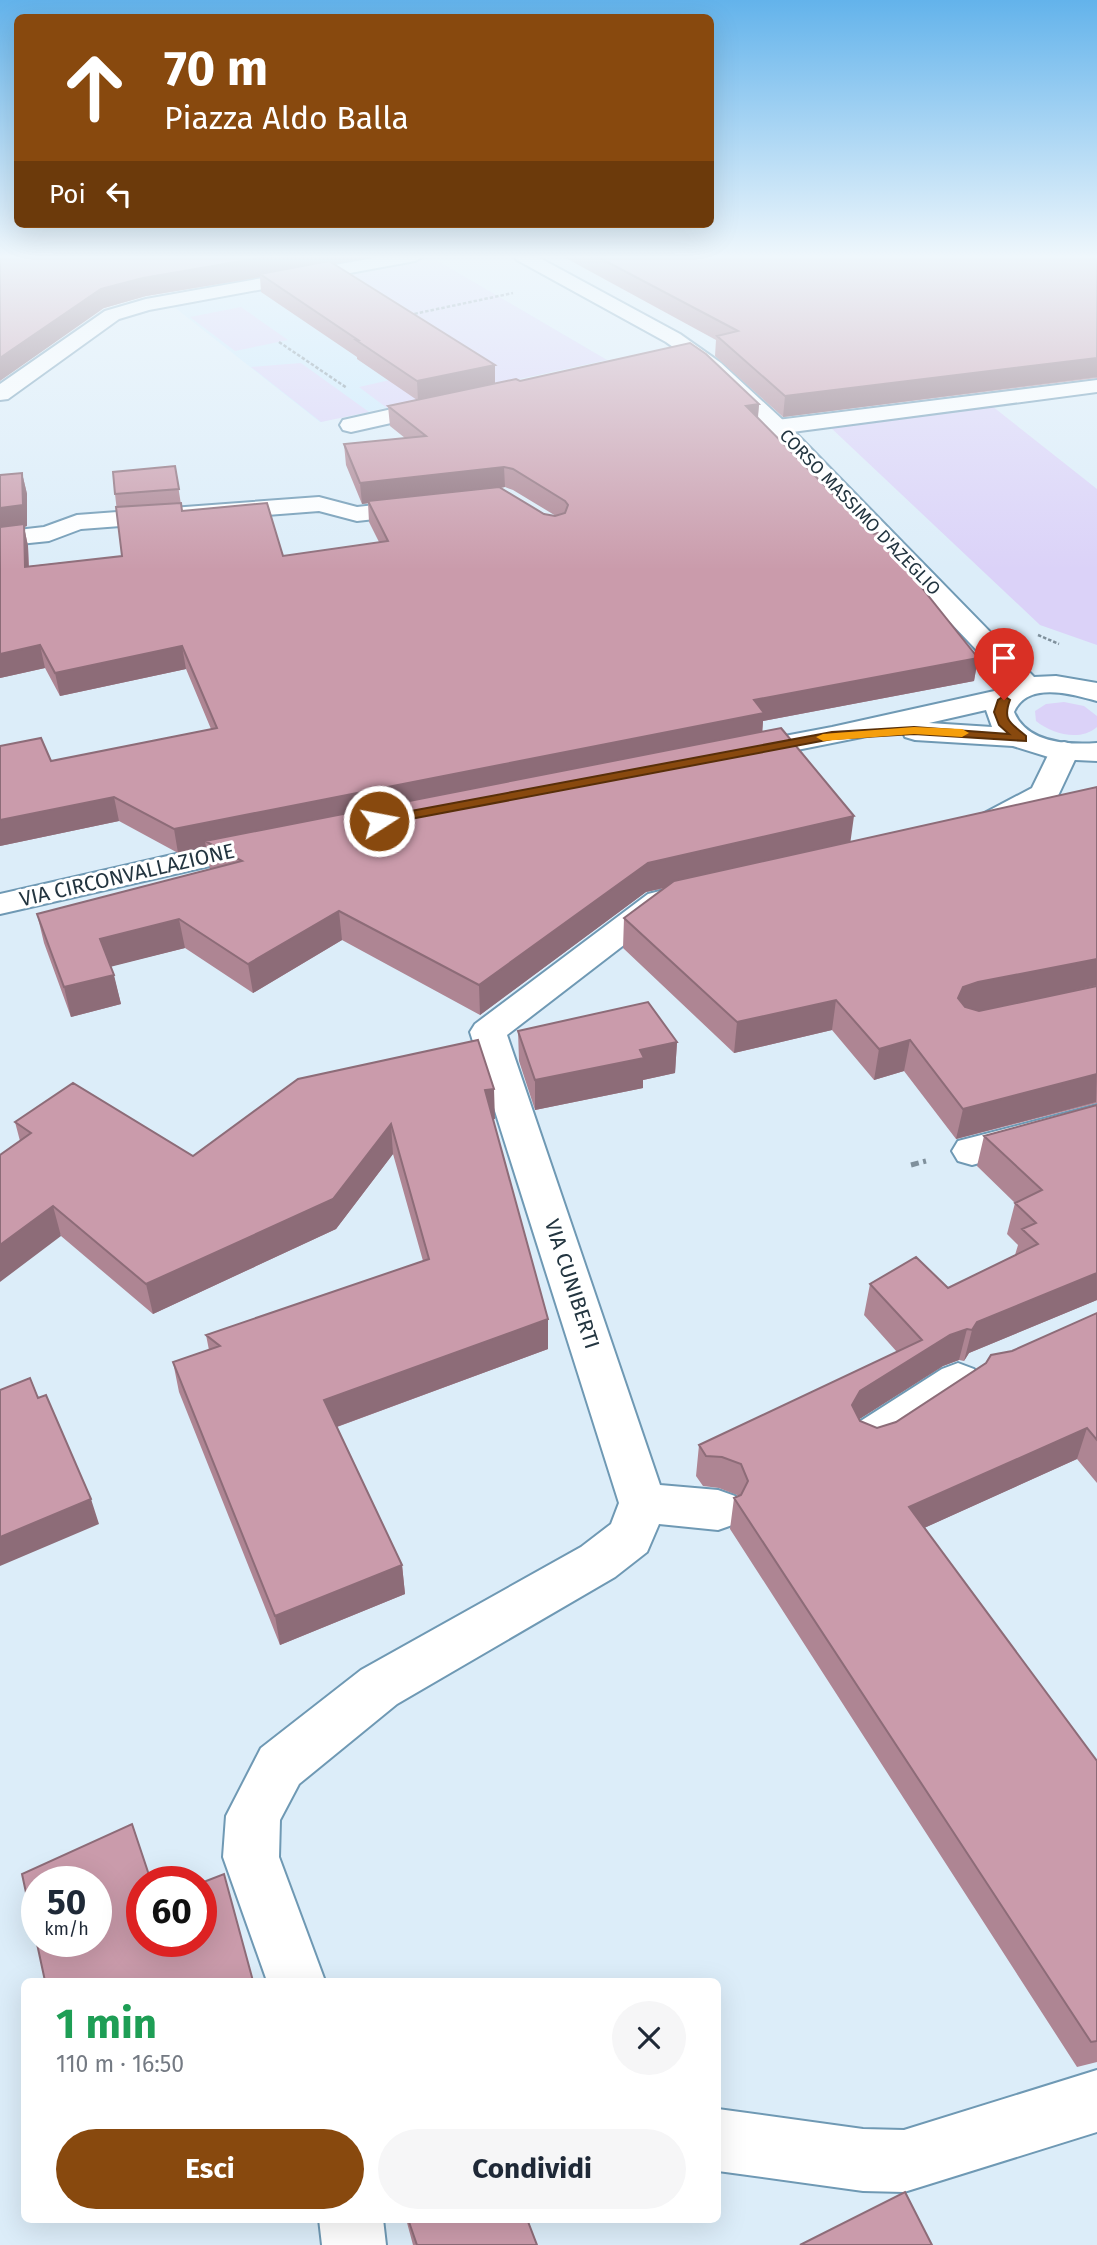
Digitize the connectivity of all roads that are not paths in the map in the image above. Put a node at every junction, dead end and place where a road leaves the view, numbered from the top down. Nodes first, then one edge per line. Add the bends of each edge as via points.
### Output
1 (48, 361) edge
2 (704, 361) edge
3 (1097, 386) edge
4 (0, 394) edge
5 (456, 402) edge
6 (351, 425) dead end
7 (777, 427) junction
8 (437, 505) edge
9 (0, 539) edge
10 (964, 619) junction
11 (1085, 689) edge
12 (1017, 692) junction
13 (832, 736) junction
14 (1022, 738) junction
15 (1064, 751) junction
16 (1097, 752) edge
17 (712, 757) edge
18 (958, 833) edge
19 (283, 841) edge
20 (700, 892) edge
21 (0, 904) edge
22 (1097, 1118) edge
23 (972, 1151) edge
24 (982, 1369) edge
25 (872, 1437) edge
26 (643, 1503) junction
27 (718, 1510) dead end
28 (295, 1978) edge
29 (1097, 2101) edge
30 (721, 2140) edge
31 (351, 2223) edge
32 (354, 2245) edge

1 - 4 street
2 - 7 street, CORSO MASSIMO D'AZEGLIO
3 - 7 street
5 - 6 street
7 - 10 street, CORSO MASSIMO D'AZEGLIO
8 - 9 street via 357,514 319,504 76,522 49,534
10 - 11 street, CORSO MASSIMO D'AZEGLIO
10 - 12 street, CORSO MASSIMO D'AZEGLIO
11 - 12 street
12 - 13 street
12 - 14 street via 1001,705 1001,717 1008,729
13 - 14 street via 914,731
13 - 17 street
14 - 15 street
15 - 16 street
15 - 18 street via 1045,793 992,824
19 - 21 street, VIA CIRCONVALLAZIONE
20 - 26 street, VIA CUNIBERTI via 660,901 488,1032
22 - 23 street
24 - 25 street
26 - 27 street
26 - 28 street via 630,1537 598,1562 379,1687 280,1766 253,1815 251,1857
29 - 30 street via 904,2161 863,2160
31 - 32 street

